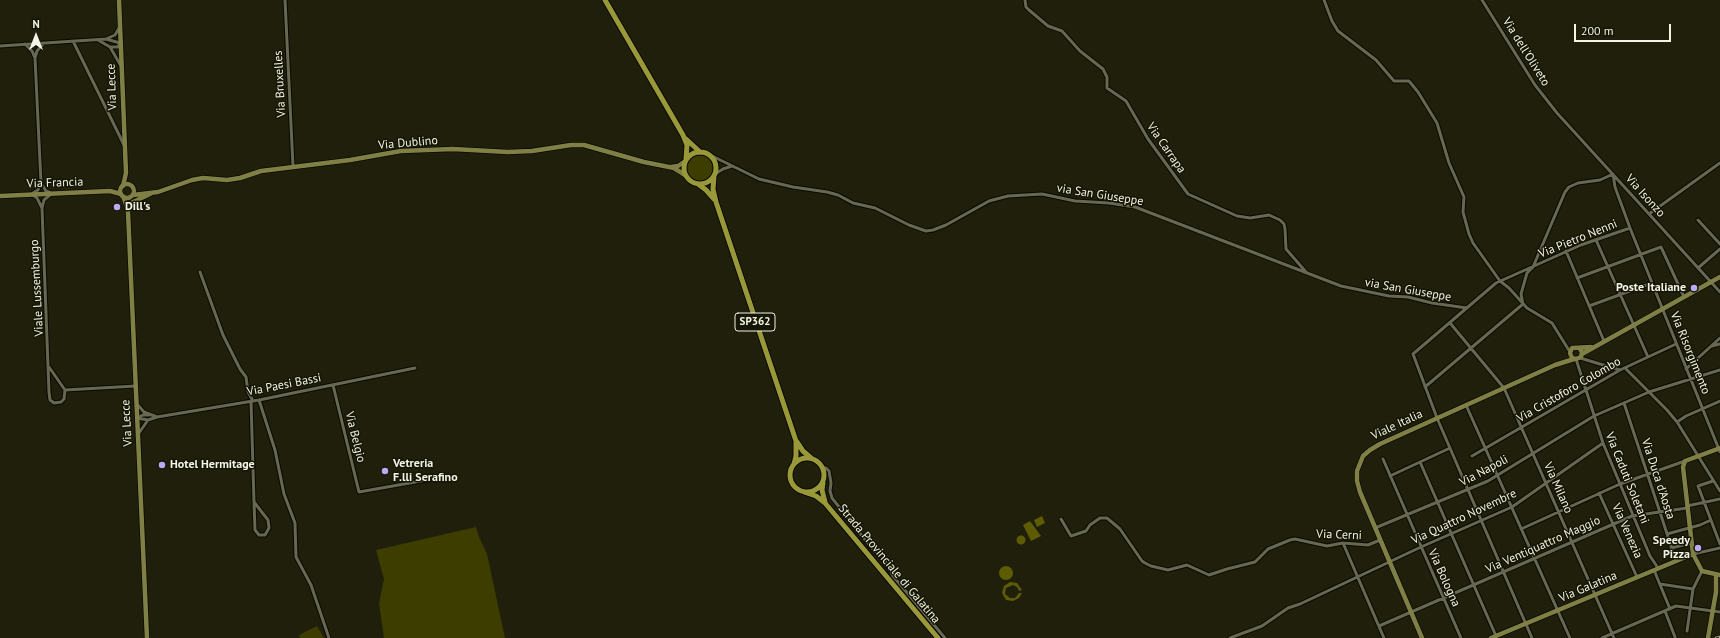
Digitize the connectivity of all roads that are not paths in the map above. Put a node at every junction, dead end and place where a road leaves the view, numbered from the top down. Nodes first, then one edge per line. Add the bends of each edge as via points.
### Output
1 (119, 0) edge
2 (285, 0) edge
3 (605, 0) edge
4 (1025, 0) edge
5 (1324, 0) edge
6 (1482, 0) edge
7 (119, 28) junction
8 (106, 39) junction
9 (98, 40) junction
10 (73, 41) junction
11 (34, 43) junction
12 (44, 43) junction
13 (25, 44) junction
14 (120, 44) junction
15 (0, 46) edge
16 (110, 47) junction
17 (32, 50) junction
18 (37, 51) junction
19 (35, 58) junction
20 (121, 66) junction
21 (1558, 113) joint
22 (123, 122) junction
23 (114, 125) junction
24 (683, 135) junction
25 (124, 146) junction
26 (700, 152) junction
27 (708, 154) junction
28 (685, 161) junction
29 (1720, 163) edge
30 (293, 166) junction
31 (734, 166) junction
32 (667, 167) junction
33 (126, 173) junction
34 (1613, 174) junction
35 (685, 175) junction
36 (714, 175) junction
37 (41, 183) junction
38 (698, 184) junction
39 (122, 187) junction
40 (132, 187) junction
41 (43, 188) junction
42 (39, 189) junction
43 (110, 191) junction
44 (53, 193) junction
45 (151, 193) junction
46 (31, 194) junction
47 (42, 194) junction
48 (122, 195) junction
49 (0, 196) edge
50 (132, 196) junction
51 (44, 200) junction
52 (39, 201) junction
53 (716, 202) junction
54 (127, 207) junction
55 (42, 208) junction
56 (1649, 214) junction
57 (1698, 220) dead end
58 (1630, 228) junction
59 (1596, 240) junction
60 (1720, 244) edge
61 (1720, 249) edge
62 (1566, 251) junction
63 (1640, 254) junction
64 (1608, 266) junction
65 (1533, 267) junction
66 (1698, 268) junction
67 (200, 272) dead end
68 (1307, 273) junction
69 (1720, 277) edge
70 (1577, 278) junction
71 (1500, 281) junction
72 (1711, 282) junction
73 (1652, 283) junction
74 (1720, 292) edge
75 (1620, 295) junction
76 (1684, 297) junction
77 (1523, 304) junction
78 (1589, 306) junction
79 (1467, 308) junction
80 (1662, 309) junction
81 (1450, 322) junction
82 (1633, 325) junction
83 (1561, 337) junction
84 (1720, 338) edge
85 (1603, 342) junction
86 (1676, 344) junction
87 (1720, 344) edge
88 (1712, 346) junction
89 (1574, 347) junction
90 (1472, 348) junction
91 (1580, 349) junction
92 (1575, 356) junction
93 (1648, 357) junction
94 (49, 367) junction
95 (415, 368) dead end
96 (1625, 368) junction
97 (1686, 369) junction
98 (1620, 370) junction
99 (1720, 370) edge
100 (1690, 380) junction
101 (333, 385) junction
102 (136, 386) junction
103 (1425, 387) junction
104 (1504, 388) junction
105 (65, 390) junction
106 (1586, 391) junction
107 (1649, 392) junction
108 (259, 400) junction
109 (252, 401) junction
110 (1720, 402) edge
111 (136, 403) junction
112 (1624, 403) junction
113 (1466, 405) junction
114 (1702, 409) junction
115 (149, 415) junction
116 (157, 416) junction
117 (1594, 416) junction
118 (137, 418) junction
119 (1437, 418) junction
120 (148, 420) junction
121 (1677, 422) junction
122 (1521, 427) junction
123 (138, 434) junction
124 (796, 441) junction
125 (1603, 443) junction
126 (1450, 448) junction
127 (1485, 448) junction
128 (1720, 449) edge
129 (1533, 454) junction
130 (1472, 456) dead end
131 (1699, 456) junction
132 (812, 459) junction
133 (1383, 460) dead end
134 (1685, 461) junction
135 (1420, 462) junction
136 (794, 464) junction
137 (823, 468) junction
138 (1647, 475) junction
139 (1390, 476) junction
140 (1498, 476) junction
141 (438, 478) dead end
142 (1713, 480) junction
143 (823, 482) junction
144 (1546, 483) junction
145 (1620, 484) junction
146 (1468, 490) junction
147 (1720, 491) edge
148 (804, 492) junction
149 (1600, 493) junction
150 (1720, 499) edge
151 (254, 502) junction
152 (1705, 502) junction
153 (825, 503) junction
154 (1437, 503) junction
155 (1512, 507) junction
156 (1687, 507) junction
157 (1558, 512) junction
158 (1659, 512) junction
159 (1407, 515) junction
160 (1632, 516) junction
161 (1061, 518) dead end
162 (1481, 520) junction
163 (1711, 520) junction
164 (1613, 524) junction
165 (1375, 528) junction
166 (1690, 528) junction
167 (1521, 529) junction
168 (1451, 534) junction
169 (1667, 534) junction
170 (1380, 540) junction
171 (1572, 542) junction
172 (1343, 543) junction
173 (1692, 543) junction
174 (1720, 544) edge
175 (1421, 547) junction
176 (1672, 548) junction
177 (1720, 548) edge
178 (1693, 554) junction
179 (1535, 558) junction
180 (1676, 561) junction
181 (1389, 562) junction
182 (1656, 569) junction
183 (1702, 571) junction
184 (1504, 572) junction
185 (1718, 575) edge
186 (1358, 577) junction
187 (1637, 577) junction
188 (1660, 584) junction
189 (1474, 586) junction
190 (1693, 588) junction
191 (1595, 595) junction
192 (1443, 599) junction
193 (1690, 608) junction
194 (1670, 609) junction
195 (1557, 611) junction
196 (1665, 611) junction
197 (1713, 611) junction
198 (1720, 612) edge
199 (1411, 613) junction
200 (1526, 624) junction
201 (1379, 626) junction
202 (1687, 631) dead end
203 (1612, 634) junction
204 (1494, 637) edge
205 (1675, 637) dead end
206 (147, 638) edge
207 (329, 638) edge
208 (938, 638) edge
209 (943, 638) edge
210 (1230, 638) edge
211 (1384, 638) edge
212 (1422, 638) edge
213 (1460, 638) edge
214 (1532, 638) edge
215 (1570, 638) edge
216 (1602, 638) edge
217 (1614, 638) edge
218 (1708, 638) edge

1 - 7 street, Via Lecce
2 - 30 street, Via Bruxelles
3 - 24 main road
4 - 68 street, Via Carrapa via 1029,10 1048,26 1062,31 1080,51 1103,69 1107,77 1107,88 1126,101 1148,139 1188,194 1236,216 1269,216 1280,220 1285,228 1286,249
5 - 71 street via 1338,31 1376,60 1394,81 1409,81 1434,116 1449,163 1464,197 1463,212 1469,234
6 - 21 street, Via dell'Oliveto via 1535,85
7 - 8 street via 114,35
7 - 14 street, Via Lecce
8 - 9 street
8 - 14 street
9 - 10 street
9 - 16 street
10 - 12 street
10 - 23 street
11 - 12 street
11 - 13 street
11 - 17 street
11 - 18 street
12 - 18 street
13 - 15 street
13 - 17 street
14 - 16 street via 118,47
14 - 20 street, Via Lecce
16 - 20 street
17 - 19 street
18 - 19 street
19 - 37 street
20 - 22 street, Via Lecce
21 - 34 street, Via Isonzo
22 - 23 street
22 - 25 street, Via Lecce
23 - 25 street
24 - 26 main road
24 - 28 main road via 687,149
25 - 33 street, Via Lecce
26 - 27 main road
26 - 28 main road via 692,153
27 - 31 street, via San Giuseppe
27 - 36 main road, Strada Provinciale di Galatina / SP362 via 716,165
28 - 32 street, Via Dublino via 678,166
28 - 35 main road
29 - 56 street
30 - 32 street, Via Dublino via 401,151 453,149 508,152 584,145
30 - 45 street, Via Dublino via 227,180 192,180
31 - 36 street via 726,167
31 - 68 street, via San Giuseppe via 764,181 838,195 926,230 946,225 989,201 1008,196 1042,194 1075,201 1136,207
32 - 35 street, Via Dublino
33 - 39 street, Via Lecce
33 - 40 street, Via Lecce
34 - 56 street, Via Isonzo
34 - 58 street, Via Risorgimento
34 - 65 street via 1600,180 1569,187
35 - 38 main road, Strada Provinciale di Galatina / SP362
36 - 38 main road via 707,182
36 - 53 main road, Strada Provinciale di Galatina / SP362 via 713,189
37 - 41 street
37 - 42 street
38 - 53 main road, Strada Provinciale di Galatina / SP362
39 - 40 street via 127,184
39 - 43 street
39 - 48 street
40 - 45 street via 138,191
40 - 50 street
41 - 44 street
41 - 47 street
42 - 46 street
42 - 47 street
43 - 44 street, Via Francia
43 - 48 street
44 - 47 street, Via Francia
44 - 51 street
45 - 50 street, Via Dublino
45 - 54 street, Via Dublino
46 - 47 street, Via Francia
46 - 49 street, Via Francia
46 - 52 street
47 - 51 street
47 - 52 street
48 - 50 street via 127,198
48 - 54 street, Via Lecce
50 - 54 street, Via Lecce
51 - 55 street
52 - 55 street
53 - 124 main road, Strada Provinciale di Galatina / SP362
54 - 102 street, Via Lecce
55 - 94 street, Viale Lussemburgo
56 - 66 street, Via Isonzo
57 - 60 street
58 - 59 street, Via Pietro Nenni
58 - 63 street, Via Risorgimento
59 - 62 street, Via Pietro Nenni
59 - 64 street
61 - 66 street
62 - 65 street, Via Pietro Nenni
62 - 70 street
63 - 64 street
63 - 73 street, Via Risorgimento
63 - 76 street via 1661,247
64 - 70 street
64 - 75 street
65 - 71 street, Via Pietro Nenni
65 - 77 street via 1527,273 1521,294
66 - 72 street, Via Isonzo
67 - 109 street via 223,335 246,377
68 - 79 street, via San Giuseppe via 1340,286 1375,294
69 - 72 street, Viale Italia
70 - 78 street
71 - 77 street
71 - 79 street, Via Pietro Nenni
72 - 74 street, Via Isonzo
72 - 76 street, Viale Italia
73 - 75 street
73 - 80 street, Via Risorgimento
75 - 78 street
75 - 82 street
76 - 80 street, Viale Italia
77 - 83 street via 1552,323
77 - 90 street
78 - 85 street
79 - 81 street, Via Pietro Nenni
80 - 82 street, Viale Italia
80 - 86 street, Via Risorgimento
81 - 90 street, Via Milano
81 - 103 street, Via Pietro Nenni via 1413,354
82 - 85 street, Viale Italia
82 - 93 street
83 - 89 street
83 - 92 street, Via Caduti Soletani
84 - 88 street
85 - 91 street, Viale Italia
85 - 92 street, Viale Italia
86 - 93 street, Via Cristoforo Colombo
86 - 97 street, Via Risorgimento
87 - 88 street
88 - 97 street
89 - 91 street
89 - 92 street
90 - 103 street
90 - 104 street, Via Milano
91 - 92 street
92 - 98 street
92 - 104 street, Viale Italia
92 - 106 street, Via Caduti Soletani
93 - 96 street, Via Cristoforo Colombo
94 - 105 street
94 - 105 street, Viale Lussemburgo via 50,400 54,403 61,402
95 - 101 street, Via Paesi Bassi
96 - 98 street, Via Cristoforo Colombo
96 - 107 street
97 - 100 street, Via Risorgimento
98 - 106 street, Via Cristoforo Colombo
99 - 100 street, Via Napoli
100 - 107 street, Via Napoli
100 - 114 street, Via Risorgimento
101 - 108 street, Via Paesi Bassi
101 - 141 street, Via Belgio via 359,492
102 - 105 street
102 - 111 street, Via Lecce
103 - 119 street
104 - 113 street, Viale Italia
104 - 122 street, Via Milano
106 - 117 street, Via Caduti Soletani
106 - 122 street, Via Cristoforo Colombo
107 - 112 street, Via Napoli
107 - 121 street
108 - 109 street, Via Paesi Bassi
108 - 207 street via 275,450 284,494 295,523 296,557 311,585
109 - 116 street, Via Paesi Bassi
109 - 151 street
110 - 114 street
111 - 115 street
111 - 118 street, Via Lecce
112 - 117 street, Via Napoli
112 - 138 street, Via Duca d'Aosta
113 - 119 street, Viale Italia
113 - 127 street
114 - 121 street
114 - 128 street, Via Risorgimento
115 - 116 street, Via Paesi Bassi
115 - 118 street, Via Paesi Bassi
116 - 120 street, Via Paesi Bassi
117 - 125 street, Via Caduti Soletani
117 - 129 street, Via Napoli
118 - 120 street
118 - 123 street, Via Lecce
119 - 126 street
119 - 165 street, Viale Italia via 1380,444 1363,456 1359,463 1357,481
120 - 123 street
121 - 131 street
122 - 127 street, Via Cristoforo Colombo
122 - 129 street, Via Milano
123 - 206 street, Via Lecce
124 - 132 main road, Strada Provinciale di Galatina / SP362
124 - 136 main road, Strada Provinciale di Galatina / SP362
125 - 144 street, Via Quattro Novembre
125 - 145 street, Via Caduti Soletani
126 - 135 street
126 - 146 street
127 - 130 street, Via Cristoforo Colombo
127 - 140 street
128 - 131 street
129 - 140 street, Via Napoli
129 - 144 street, Via Milano
131 - 134 street
131 - 142 street
132 - 136 main road via 804,458
132 - 137 main road, Strada Provinciale di Galatina / SP362
133 - 139 street, Via Bologna
134 - 138 street
134 - 156 street via 1683,467
135 - 139 street
135 - 154 street
136 - 148 main road, Strada Provinciale di Galatina / SP362 via 791,481
137 - 143 main road, Strada Provinciale di Galatina
137 - 209 street via 829,471 832,498 885,561
138 - 145 street
138 - 158 street, Via Duca d'Aosta
139 - 159 street, Via Bologna
140 - 146 street, Via Napoli
140 - 155 street
142 - 147 street
142 - 152 street via 1698,486
143 - 148 main road via 815,490
143 - 153 main road, Strada Provinciale di Galatina
144 - 155 street, Via Quattro Novembre
144 - 157 street, Via Milano
145 - 149 street
145 - 160 street, Via Caduti Soletani
146 - 154 street, Via Napoli
146 - 162 street
148 - 153 main road, Strada Provinciale di Galatina / SP362 via 816,496
149 - 157 street
149 - 164 street, Via Venezia
150 - 152 street, Via Ventiquattro Maggio
151 - 151 street via 268,520 269,528 265,535 259,535 255,530
152 - 156 street, Via Ventiquattro Maggio
152 - 163 street
153 - 208 main road, Strada Provinciale di Galatina / SP362
154 - 159 street, Via Napoli
154 - 168 street
155 - 162 street, Via Quattro Novembre
155 - 167 street
156 - 158 street, Via Ventiquattro Maggio
156 - 166 street
157 - 167 street
157 - 171 street, Via Milano
158 - 160 street, Via Ventiquattro Maggio
158 - 169 street, Via Duca d'Aosta
159 - 165 street, Via Napoli
159 - 175 street, Via Bologna
160 - 164 street, Via Ventiquattro Maggio
160 - 182 street, Via Caduti Soletani
161 - 172 street, Via Cerni via 1071,536 1086,531 1100,518 1107,518 1120,529 1145,563 1168,570 1187,565 1209,575 1255,562 1268,549 1290,540 1327,546
162 - 168 street, Via Quattro Novembre
162 - 184 street
163 - 166 street
163 - 174 street
164 - 171 street, Via Ventiquattro Maggio
164 - 187 street, Via Venezia
165 - 170 street, Viale Italia
166 - 169 street
166 - 173 street
167 - 179 street
168 - 175 street, Via Quattro Novembre
168 - 189 street
169 - 176 street, Via Duca d'Aosta
170 - 172 street, Via Cerni via 1368,546
170 - 181 street, Viale Italia
171 - 179 street, Via Ventiquattro Maggio
171 - 191 street, Via Milano
172 - 186 street
173 - 176 street
173 - 178 street
175 - 181 street, Via Quattro Novembre
175 - 192 street, Via Bologna
176 - 180 street, Via Duca d'Aosta
177 - 178 street
178 - 180 street, Via Galatina
178 - 183 street
179 - 184 street, Via Ventiquattro Maggio
179 - 195 street
180 - 182 street, Via Galatina
181 - 186 street, Via Quattro Novembre
181 - 199 street, Viale Italia
182 - 187 street, Via Galatina
182 - 188 street, Via Caduti Soletani
183 - 185 street
183 - 190 street
184 - 189 street, Via Ventiquattro Maggio
184 - 200 street
185 - 197 street
186 - 201 street
186 - 210 street, Via Quattro Novembre via 1284,610 1262,626
187 - 191 street, Via Galatina
188 - 190 street
188 - 194 street, Via Caduti Soletani
189 - 192 street, Via Ventiquattro Maggio
189 - 204 street
190 - 193 street
191 - 195 street, Via Galatina
191 - 203 street, Via Milano
192 - 199 street, Via Ventiquattro Maggio
192 - 213 street, Via Bologna
193 - 194 street via 1676,606
193 - 197 street
193 - 202 street
194 - 196 street
195 - 200 street, Via Galatina
195 - 215 street
196 - 203 street
196 - 205 street
197 - 198 street
197 - 218 street
199 - 201 street, Via Ventiquattro Maggio
199 - 212 street, Viale Italia
200 - 204 street, Via Galatina
200 - 214 street
201 - 211 street
203 - 216 street
203 - 217 street, Via Milano

